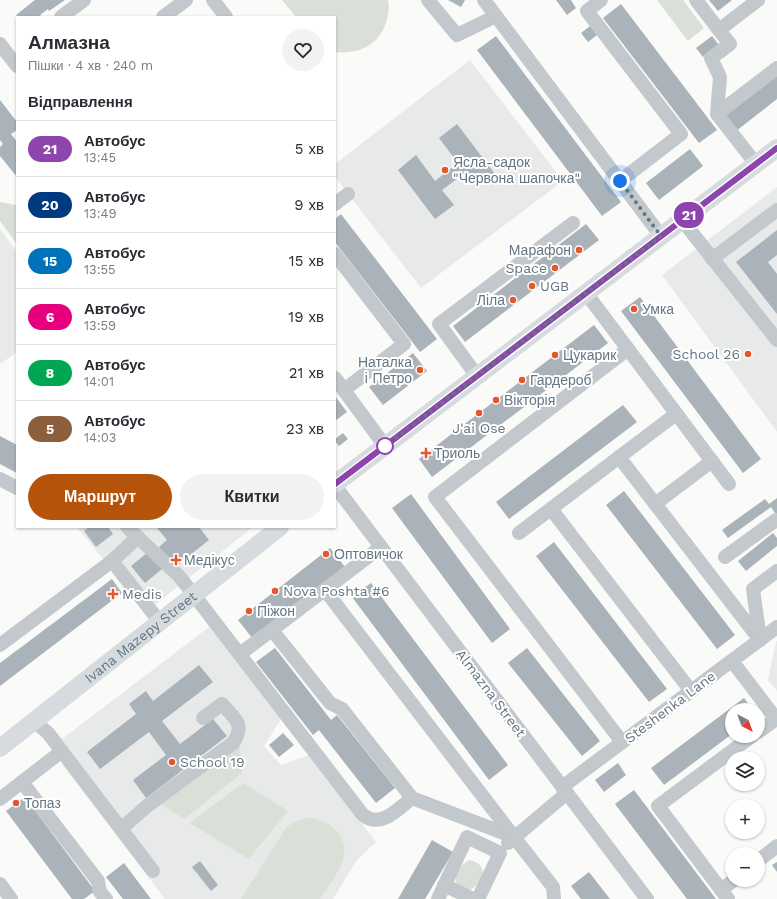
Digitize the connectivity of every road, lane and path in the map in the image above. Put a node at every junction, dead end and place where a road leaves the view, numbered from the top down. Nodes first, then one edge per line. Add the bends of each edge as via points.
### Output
1 (84, 0) edge
2 (186, 0) edge
3 (214, 0) edge
4 (428, 0) edge
5 (484, 0) edge
6 (696, 0) edge
7 (758, 0) edge
8 (595, 2) edge
9 (62, 16) edge
10 (164, 16) edge
11 (225, 16) edge
12 (496, 16) junction
13 (719, 30) junction
14 (3, 53) edge
15 (16, 65) edge
16 (777, 68) edge
17 (717, 114) junction
18 (777, 148) edge
19 (756, 164) junction
20 (620, 181) junction
21 (348, 194) dead end
22 (336, 203) edge
23 (777, 210) edge
24 (682, 220) junction
25 (573, 223) dead end
26 (661, 236) junction
27 (336, 255) edge
28 (712, 259) junction
29 (586, 293) junction
30 (777, 340) edge
31 (628, 349) junction
32 (478, 376) junction
33 (336, 379) edge
34 (344, 390) junction
35 (676, 414) junction
36 (385, 446) junction
37 (619, 457) junction
38 (712, 461) junction
39 (0, 479) edge
40 (336, 484) edge
41 (729, 484) dead end
42 (336, 486) edge
43 (16, 487) edge
44 (655, 504) junction
45 (551, 509) junction
46 (777, 521) edge
47 (128, 528) edge
48 (279, 528) edge
49 (519, 533) dead end
50 (138, 538) junction
51 (381, 547) junction
52 (725, 557) dead end
53 (112, 561) junction
54 (777, 571) edge
55 (325, 590) junction
56 (194, 595) junction
57 (160, 622) junction
58 (777, 627) edge
59 (272, 630) junction
60 (760, 640) junction
61 (0, 646) edge
62 (240, 654) junction
63 (732, 661) junction
64 (691, 691) junction
65 (203, 718) dead end
66 (776, 719) edge
67 (34, 721) junction
68 (765, 727) edge
69 (622, 742) junction
70 (743, 743) edge
71 (1, 744) edge
72 (62, 751) junction
73 (22, 782) junction
74 (565, 790) junction
75 (412, 798) junction
76 (0, 799) edge
77 (121, 829) junction
78 (514, 838) junction
79 (777, 846) edge
80 (500, 853) junction
81 (765, 855) edge
82 (153, 871) dead end
83 (0, 884) edge
84 (444, 885) junction
85 (554, 893) edge
86 (724, 894) edge
87 (11, 899) edge
88 (106, 899) edge
89 (438, 899) edge
90 (473, 899) edge
91 (478, 899) edge
92 (562, 899) edge
93 (647, 899) edge

1 - 9 street
2 - 10 street
3 - 11 street
4 - 12 street via 457,35
5 - 12 street
6 - 13 street
7 - 13 street
8 - 20 street via 587,10 681,134
12 - 20 street
13 - 17 street via 730,44 712,58 720,77
14 - 15 street
16 - 17 street
17 - 19 street
18 - 19 main road
19 - 24 main road
20 - 26 street
21 - 22 street
23 - 28 street
24 - 26 main road
24 - 28 street
25 - 32 street via 439,324
26 - 29 main road
27 - 34 street via 404,344
28 - 30 street
29 - 31 street
29 - 32 main road
31 - 35 street
31 - 69 street via 435,497
32 - 36 main road
33 - 34 street
34 - 36 street
35 - 37 street
35 - 38 street
36 - 40 main road
37 - 44 street
37 - 45 street
38 - 41 street
38 - 44 street
39 - 43 street
42 - 51 street, Almazna Street
44 - 60 street
45 - 49 street
45 - 64 street
46 - 52 street
47 - 50 street
48 - 56 main road, Ivana Mazepy Street
50 - 53 street
50 - 56 street via 179,576
51 - 55 street
51 - 74 street, Almazna Street
53 - 57 street
53 - 61 street
54 - 60 street via 753,589
55 - 59 street
55 - 78 street
56 - 57 main road, Ivana Mazepy Street
56 - 62 street
57 - 67 main road, Ivana Mazepy Street
58 - 60 street, Steshenka Lane
59 - 62 street
59 - 75 street via 330,703 342,709
60 - 63 street, Steshenka Lane
62 - 75 street via 363,815 369,820 383,820
63 - 64 street, Steshenka Lane
63 - 66 street
64 - 69 street, Steshenka Lane
65 - 77 street via 222,704 239,724 238,736 233,743 147,806
66 - 68 street
67 - 71 main road, Ivana Mazepy Street
67 - 72 street via 48,733
69 - 74 street, Steshenka Lane
70 - 86 street via 658,806
72 - 73 street
72 - 77 street
73 - 76 street
73 - 88 street via 98,881 100,892
74 - 78 street, Steshenka Lane
74 - 93 street, Almazna Street
75 - 78 street
77 - 82 street
78 - 80 street, Steshenka Lane
78 - 85 street
79 - 81 street
80 - 84 street via 468,837
80 - 91 street, Steshenka Lane
83 - 87 street
84 - 89 street
84 - 90 street
85 - 92 street

